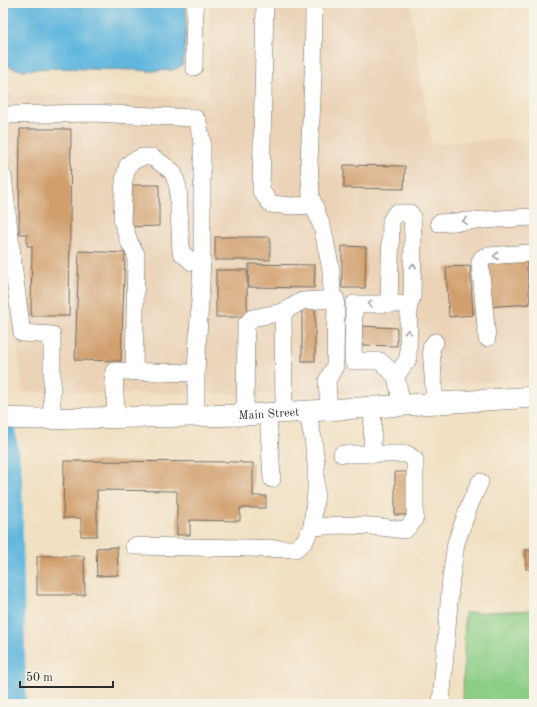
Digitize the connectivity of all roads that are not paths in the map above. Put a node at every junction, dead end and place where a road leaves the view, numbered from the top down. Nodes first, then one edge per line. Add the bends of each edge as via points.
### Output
1 (194, 3) edge
2 (265, 3) edge
3 (313, 3) edge
4 (194, 67) dead end
5 (3, 115) edge
6 (3, 176) edge
7 (314, 205) junction
8 (532, 216) dead end
9 (439, 223) dead end
10 (534, 255) edge
11 (202, 262) junction
12 (332, 299) junction
13 (389, 304) junction
14 (409, 304) junction
15 (283, 312) junction
16 (487, 338) dead end
17 (435, 342) dead end
18 (134, 372) junction
19 (196, 373) junction
20 (396, 376) junction
21 (534, 397) edge
22 (435, 404) junction
23 (402, 406) junction
24 (373, 407) junction
25 (329, 410) junction
26 (307, 411) junction
27 (276, 413) junction
28 (245, 415) junction
29 (196, 416) junction
30 (116, 417) junction
31 (3, 418) edge
32 (44, 418) junction
33 (342, 454) dead end
34 (372, 454) junction
35 (272, 479) dead end
36 (480, 482) dead end
37 (312, 527) junction
38 (134, 546) dead end
39 (441, 704) edge

1 - 4 lane
2 - 7 lane via 261,191 271,204
3 - 7 lane via 309,161 311,197
5 - 11 lane via 92,113 194,118 198,122 202,142
6 - 32 lane via 22,333 52,335
7 - 12 lane via 323,230 332,270
8 -> 9 lane
10 -> 16 lane via 529,253 482,258 480,262
11 - 18 lane via 192,262 181,252 178,187 173,172 152,158 142,157 132,161 128,165 124,180 122,220 136,254
11 - 19 lane
12 - 15 lane via 302,302
12 - 25 lane via 336,299 335,366 327,381
13 - 14 lane
14 -> 13 lane via 412,297 414,237 410,213 396,213 391,221
13 -> 20 lane via 354,304 353,361 380,361
20 -> 14 lane via 408,359
15 - 27 lane
15 - 28 lane via 252,318 246,326
17 - 22 lane via 430,348
18 - 19 lane
18 - 30 lane via 114,371
19 - 29 lane
20 - 23 lane
21 - 22 main road, Main Street
22 - 23 main road, Main Street
23 - 24 main road, Main Street
24 - 25 main road, Main Street
24 - 34 lane
25 - 26 main road, Main Street
26 - 27 main road, Main Street
26 - 37 lane via 316,464
27 - 28 main road, Main Street
27 - 35 lane
28 - 29 main road, Main Street
29 - 30 main road, Main Street
30 - 32 main road, Main Street
31 - 32 main road, Main Street
33 - 34 lane
34 - 37 lane via 407,454 414,460 415,518 411,524 405,530 372,526
36 - 39 lane via 456,543
37 - 38 lane via 304,542 295,549

